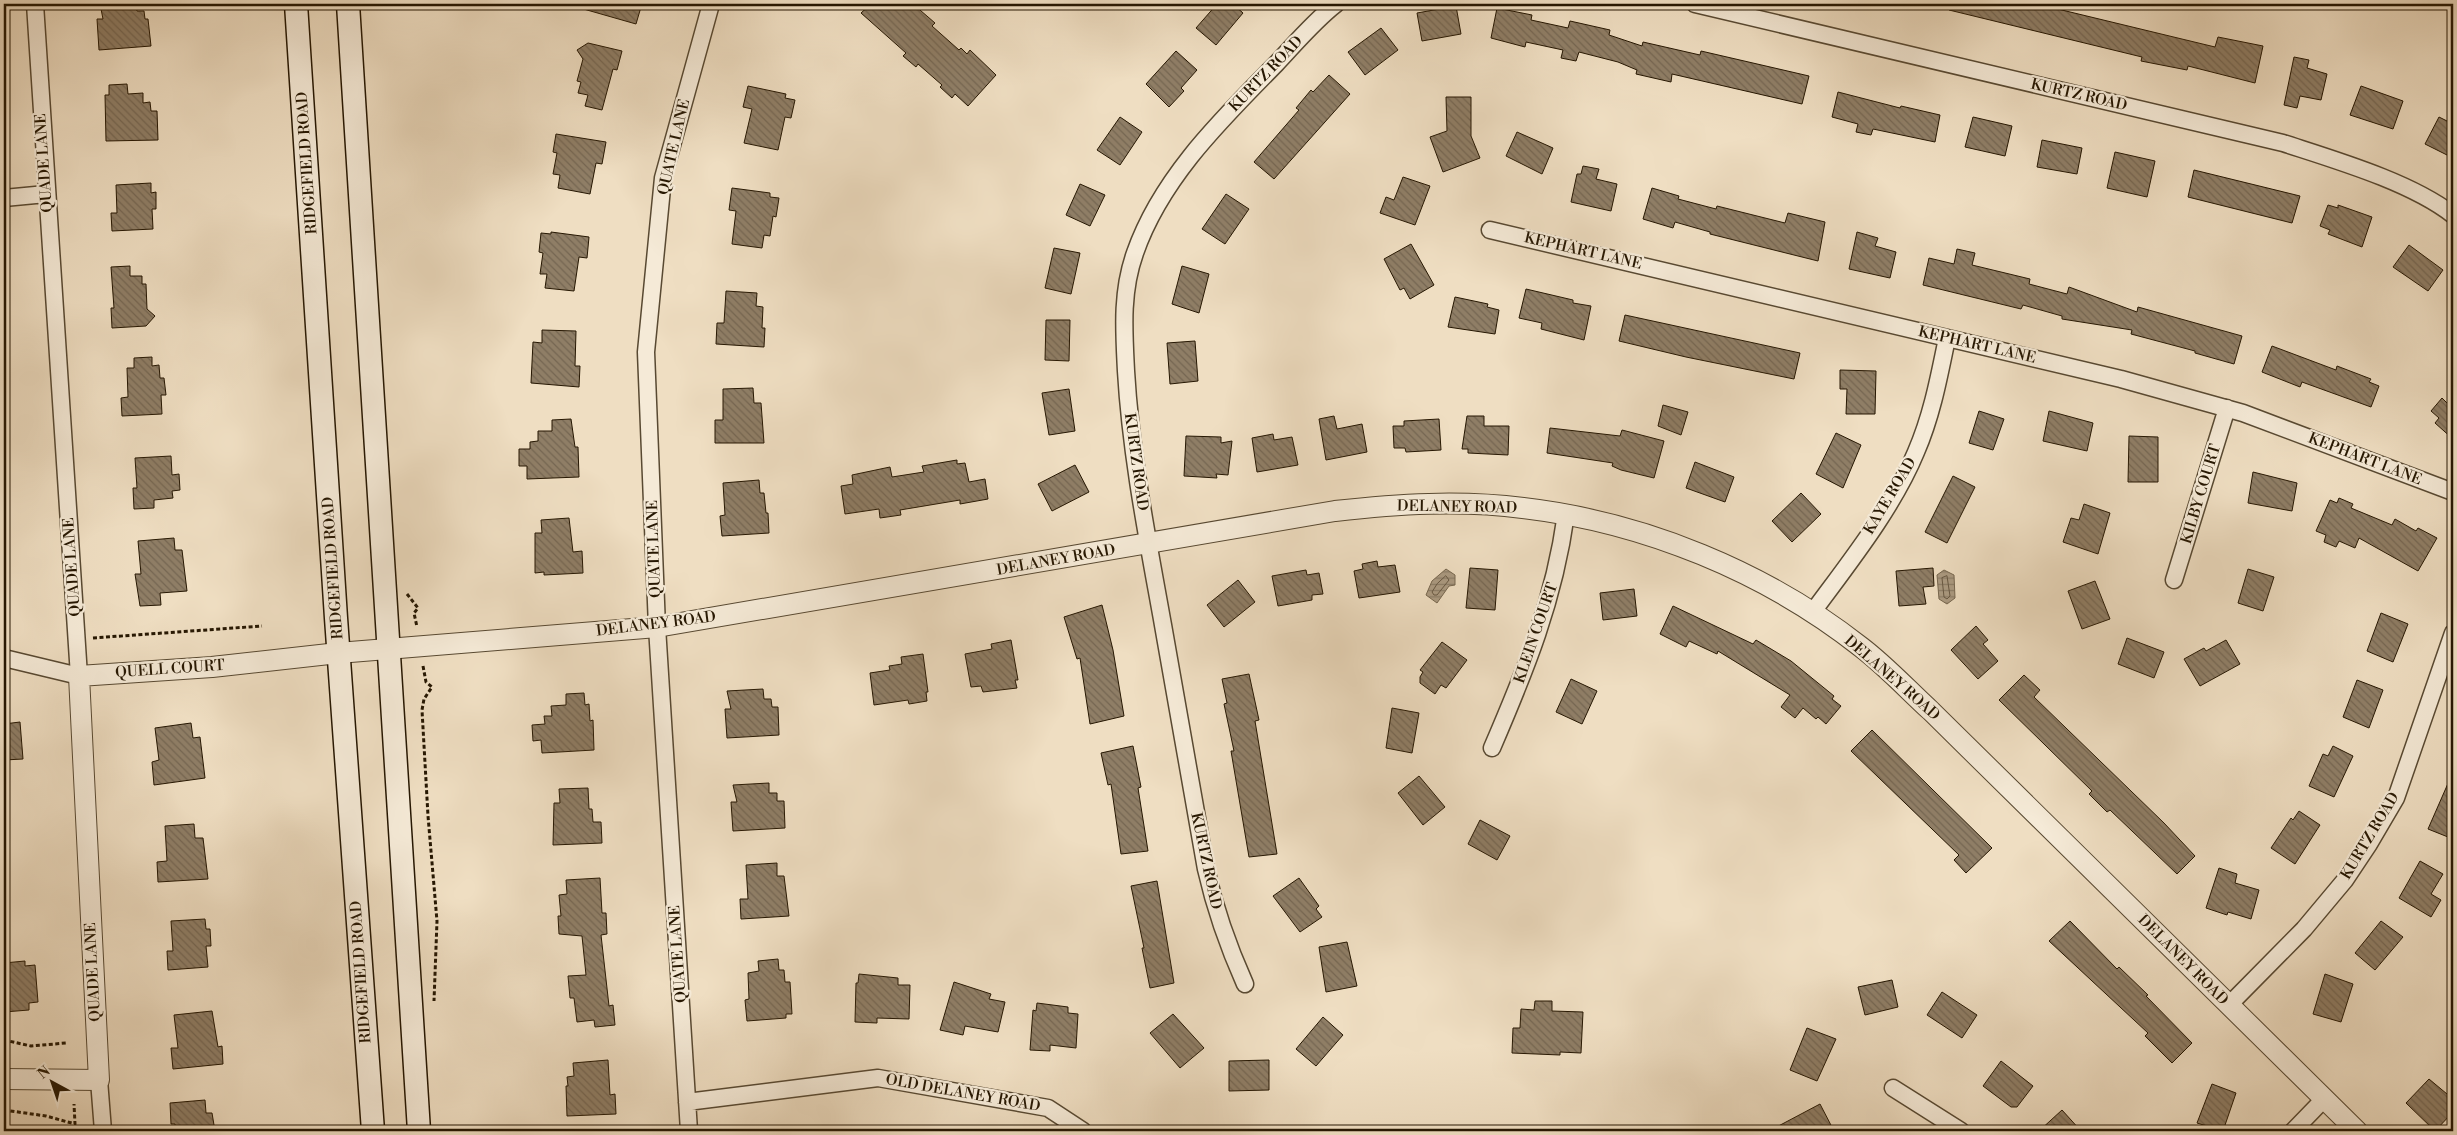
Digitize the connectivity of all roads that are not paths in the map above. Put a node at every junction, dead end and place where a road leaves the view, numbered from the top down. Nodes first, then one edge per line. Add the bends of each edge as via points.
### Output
1 (34, 4) edge
2 (296, 4) edge
3 (348, 4) edge
4 (711, 4) edge
5 (1336, 4) edge
6 (1695, 4) edge
7 (46, 194) junction
8 (4, 198) edge
9 (2453, 215) edge
10 (1490, 230) dead end
11 (1947, 338) junction
12 (2228, 408) junction
13 (2453, 492) edge
14 (1566, 514) junction
15 (1148, 545) junction
16 (2174, 580) dead end
17 (1812, 613) junction
18 (657, 627) junction
19 (2453, 632) edge
20 (389, 649) junction
21 (338, 653) junction
22 (4, 658) edge
23 (79, 676) junction
24 (1492, 748) dead end
25 (1245, 984) dead end
26 (2229, 1005) junction
27 (4, 1080) edge
28 (99, 1080) junction
29 (1893, 1088) dead end
30 (2324, 1099) junction
31 (687, 1102) junction
32 (102, 1131) edge
33 (373, 1131) edge
34 (419, 1131) edge
35 (689, 1131) edge
36 (1083, 1131) edge
37 (1961, 1131) edge
38 (2293, 1131) edge
39 (2357, 1131) edge

1 - 7 street, QUADE LANE
2 - 21 main road, RIDGEFIELD ROAD
3 - 20 main road
4 - 18 street, QUATE LANE via 663,178 646,352
5 - 15 street, KURTZ ROAD via 1223,117 1197,148 1146,225 1134,255 1126,286 1123,318 1128,401
6 - 9 street, KURTZ ROAD via 2283,143 2344,162 2414,192
7 - 8 street
7 - 23 street, QUADE LANE
10 - 11 street, KEPHART LANE
11 - 12 street, KEPHART LANE
11 - 17 street, KAYE ROAD via 1935,395 1916,454 1888,504
12 - 13 street, KEPHART LANE
12 - 16 street, KILBY COURT
14 - 15 street, DELANEY ROAD via 1478,504 1383,506 1335,511
14 - 17 street, DELANEY ROAD via 1617,526 1711,559 1764,584
14 - 24 street, KLEIN COURT via 1549,602
15 - 18 street, DELANEY ROAD
15 - 25 street, KURTZ ROAD via 1206,869 1227,945
17 - 26 street, DELANEY ROAD via 1862,647 1931,710
18 - 20 street, DELANEY ROAD
18 - 31 street, QUATE LANE
19 - 26 street, KURTZ ROAD via 2396,798 2369,844 2345,880 2304,929
20 - 21 street, DELANEY ROAD
20 - 34 main road
21 - 23 street, QUELL COURT via 212,667
21 - 33 main road, RIDGEFIELD ROAD
22 - 23 street, QUELL COURT
23 - 28 street, QUADE LANE
26 - 30 street, DELANEY ROAD
27 - 28 street
28 - 32 street, QUADE LANE
29 - 37 street
30 - 38 street
30 - 39 street, DELANEY ROAD
31 - 35 street, QUATE LANE
31 - 36 street, OLD DELANEY ROAD via 878,1078 1048,1108

